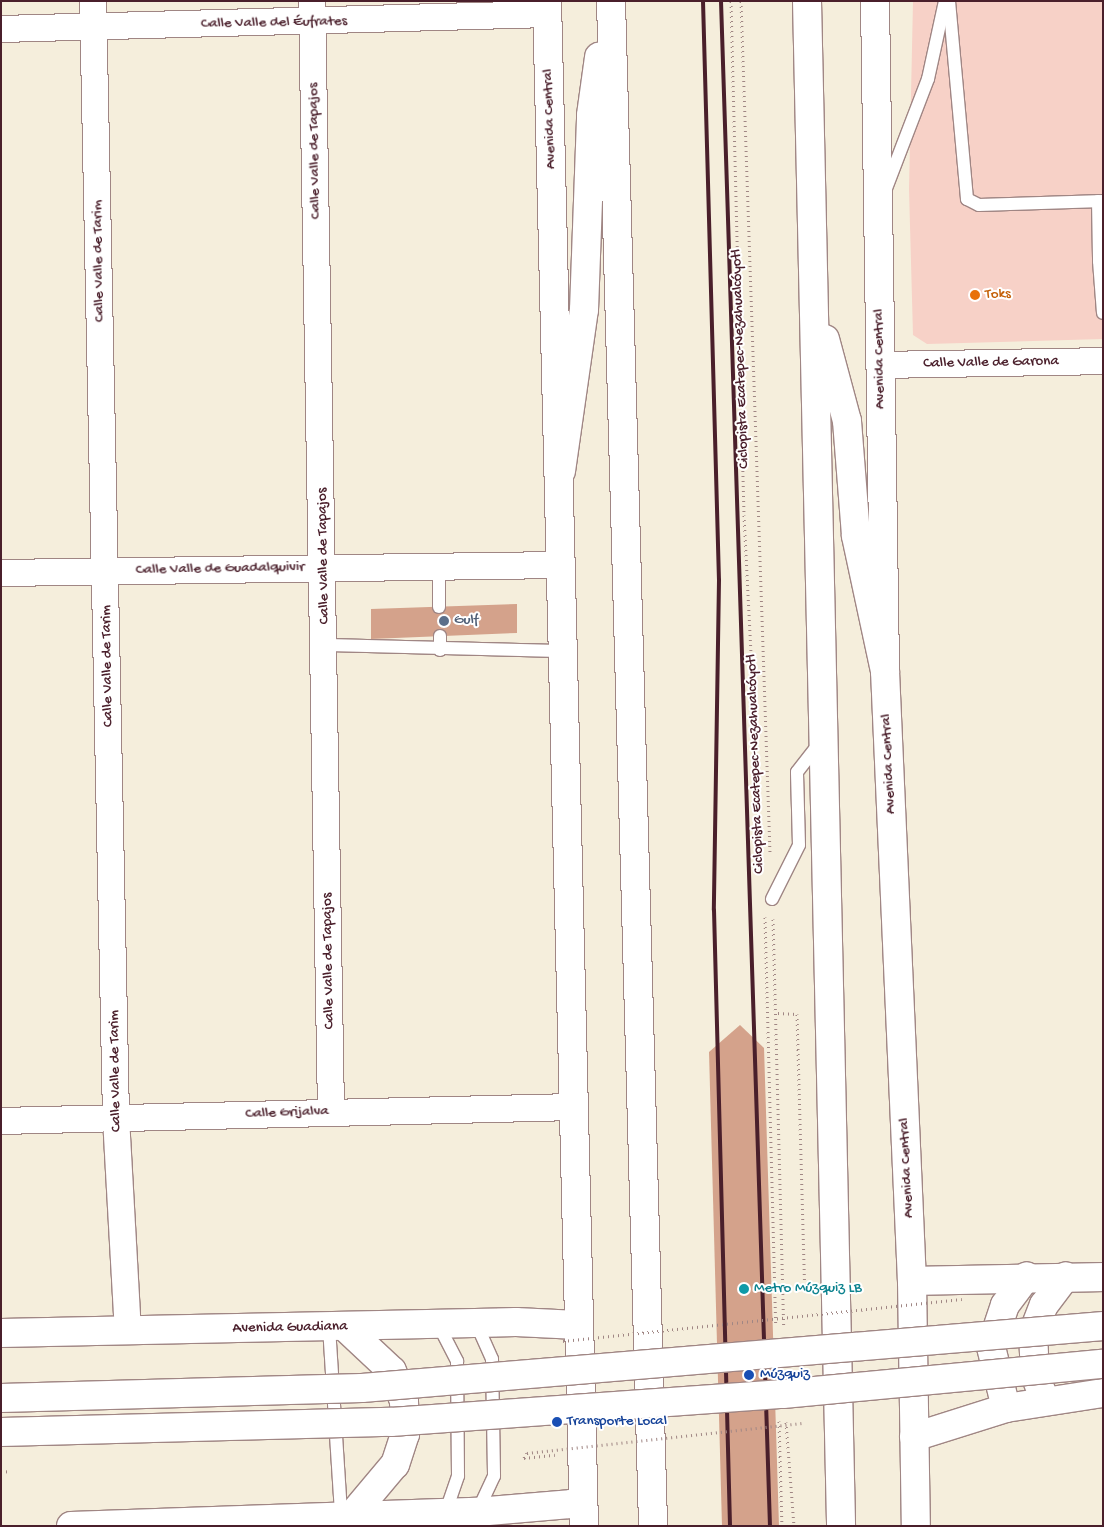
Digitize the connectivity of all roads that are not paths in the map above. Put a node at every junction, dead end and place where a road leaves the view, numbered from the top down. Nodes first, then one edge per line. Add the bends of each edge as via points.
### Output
1 (606, 1) edge
2 (611, 1) edge
3 (806, 1) edge
4 (875, 1) edge
5 (945, 1) edge
6 (950, 1) edge
7 (547, 7) edge
8 (312, 12) edge
9 (93, 14) edge
10 (1, 29) edge
11 (1100, 201) edge
12 (878, 210) junction
13 (1101, 261) edge
14 (815, 301) junction
15 (1103, 313) edge
16 (1103, 361) edge
17 (880, 365) junction
18 (561, 472) junction
19 (560, 565) junction
20 (439, 567) junction
21 (325, 568) junction
22 (107, 571) junction
23 (1, 573) edge
24 (439, 607) dead end
25 (440, 636) dead end
26 (325, 645) junction
27 (440, 650) junction
28 (562, 651) junction
29 (885, 672) junction
30 (822, 739) junction
31 (768, 902) road end
32 (574, 1107) junction
33 (331, 1111) junction
34 (116, 1118) junction
35 (1, 1121) edge
36 (1027, 1276) junction
37 (1066, 1276) junction
38 (1103, 1277) edge
39 (912, 1281) junction
40 (476, 1323) junction
41 (438, 1324) junction
42 (1103, 1326) edge
43 (337, 1327) junction
44 (128, 1330) junction
45 (1, 1333) edge
46 (569, 1333) junction
47 (1103, 1364) edge
48 (1103, 1393) edge
49 (1, 1398) edge
50 (1045, 1400) junction
51 (1006, 1408) junction
52 (1, 1432) edge
53 (914, 1437) junction
54 (477, 1512) junction
55 (445, 1513) junction
56 (347, 1514) junction
57 (584, 1514) edge
58 (134, 1525) edge
59 (71, 1526) edge
60 (653, 1526) edge
61 (841, 1526) edge
62 (916, 1526) edge

1 - 18 main road via 591,115 584,310
2 - 60 main road
3 - 14 main road
4 - 12 main road, Avenida Central
5 - 12 lane via 928,79
6 - 11 lane via 967,199 979,205
7 - 8 street, Calle Valle del Éufrates
7 - 18 main road, Avenida Central
8 - 9 street, Calle Valle del Éufrates
8 - 21 street, Calle Valle de Tapajos
9 - 10 street, Calle Valle del Éufrates
9 - 22 street, Calle Valle de Tarim
11 - 13 lane
12 - 17 main road, Avenida Central
13 - 15 lane
14 - 29 main road via 847,421 856,536
14 - 30 main road
16 - 17 street, Calle Valle de Garona
17 - 29 main road, Avenida Central
18 - 19 main road, Avenida Central
19 - 20 street, Calle Valle de Guadalquivir
19 - 28 main road, Avenida Central
20 - 21 street, Calle Valle de Guadalquivir
20 - 24 lane
21 - 22 street, Calle Valle de Guadalquivir
21 - 26 street, Calle Valle de Tapajos
22 - 23 street, Calle Valle de Guadalquivir
22 - 34 street, Calle Valle de Tarim
25 - 27 lane
26 - 27 lane
26 - 33 street, Calle Valle de Tapajos
27 - 28 lane
28 - 32 main road, Avenida Central
29 - 39 main road, Avenida Central
30 - 31 lane via 797,772 799,845
30 - 61 main road
32 - 33 street, Calle Grijalva
32 - 46 main road, Avenida Central
33 - 34 street, Calle Grijalva
34 - 35 street, Calle Grijalva
34 - 44 street, Calle Valle de Tarim
36 - 37 main road
36 - 39 main road
36 - 51 main road via 1005,1305 994,1333 993,1357
37 - 38 main road
37 - 50 main road via 1044,1305 1033,1333 1035,1375
39 - 53 main road, Avenida Central
40 - 41 main road, Avenida Guadiana
40 - 46 main road, Avenida Guadiana
40 - 54 lane via 492,1359 494,1476
41 - 43 main road, Avenida Guadiana
41 - 55 lane via 457,1361 458,1476
42 - 49 main road, bridge via 362,1388
43 - 44 main road, Avenida Guadiana
43 - 56 lane
43 - 56 main road via 392,1371 404,1401 405,1434 395,1464
44 - 45 main road, Avenida Guadiana
46 - 57 main road, Avenida Central via 582,1452
47 - 52 main road, bridge via 783,1394 391,1422
48 - 50 main road
50 - 51 main road
51 - 53 main road
53 - 62 main road, Avenida Central
54 - 55 main road
54 - 57 main road
55 - 56 main road
56 - 58 main road
58 - 59 main road

